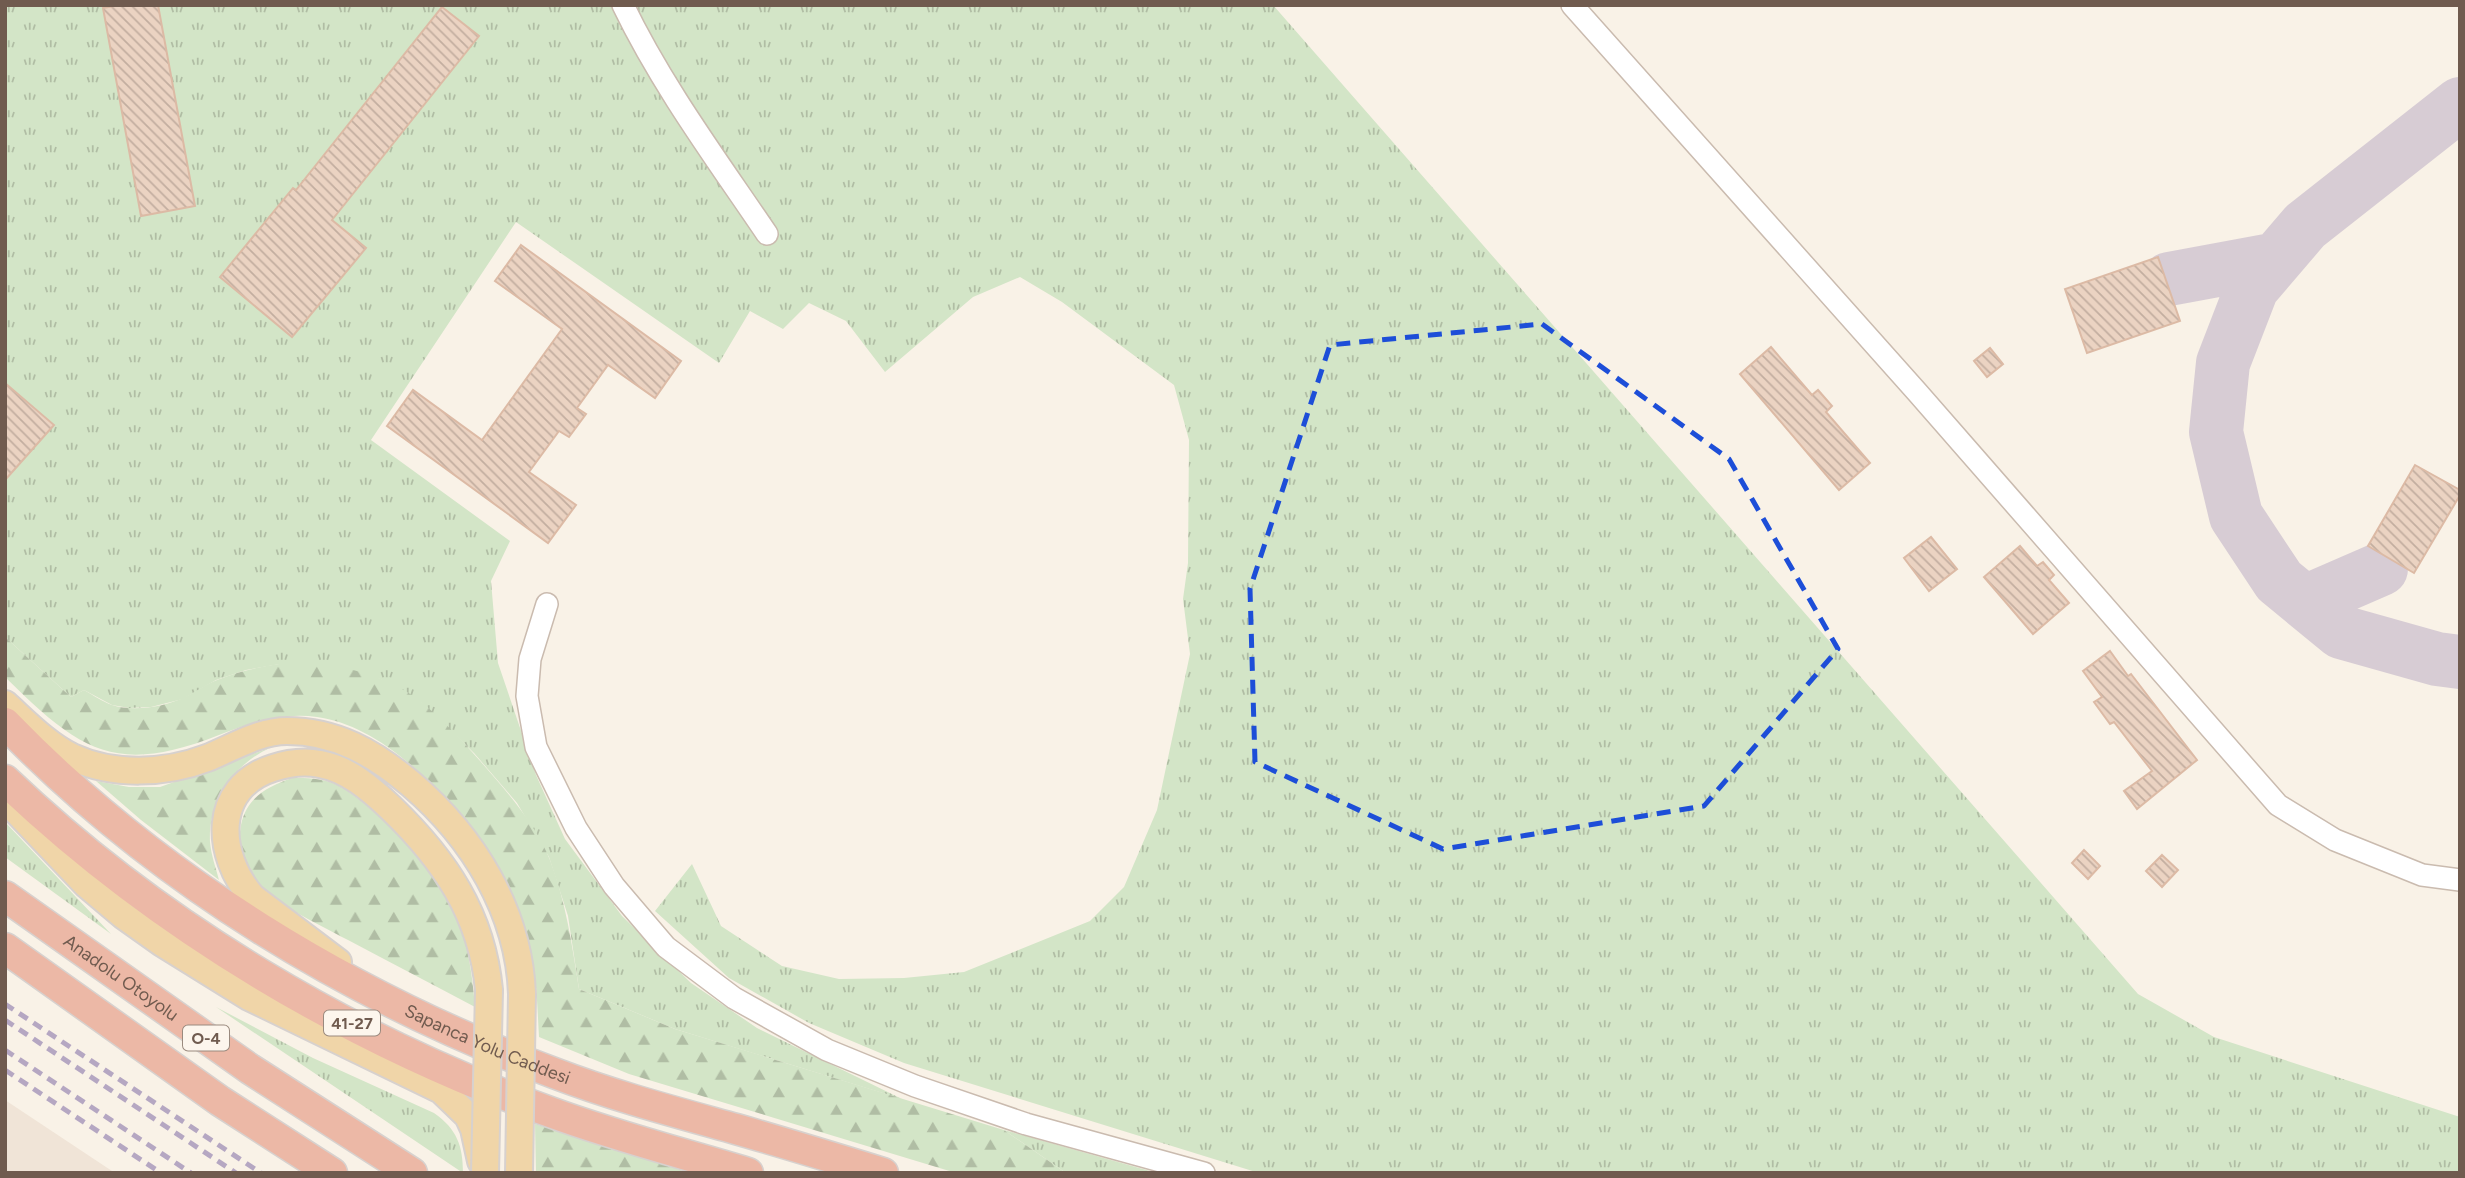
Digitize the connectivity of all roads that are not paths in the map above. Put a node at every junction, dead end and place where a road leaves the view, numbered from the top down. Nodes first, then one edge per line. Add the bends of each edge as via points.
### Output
1 (623, 5) edge
2 (1572, 5) edge
3 (767, 234) dead end
4 (547, 604) dead end
5 (5, 704) edge
6 (5, 723) edge
7 (5, 780) edge
8 (5, 799) edge
9 (2460, 880) edge
10 (5, 896) edge
11 (5, 948) edge
12 (395, 1005) junction
13 (332, 1173) edge
14 (412, 1173) edge
15 (484, 1173) edge
16 (519, 1173) edge
17 (748, 1173) edge
18 (883, 1173) edge
19 (1204, 1173) edge

1 - 3 street via 689,118
2 - 9 street via 2278,805 2334,840 2422,875
4 - 19 street via 530,659 527,695 536,747 576,828 614,886 666,947 734,998 827,1050 1026,1124
5 - 16 main road, bridge via 70,756 124,769 196,762 260,735 283,731 331,737 377,757 436,806 485,870 518,956 522,994
6 - 12 highway, Sapanca Yolu Caddesi via 111,820 208,894
7 - 17 highway, 41-27 via 147,899 226,953 323,1009 440,1067 550,1112
8 - 15 main road via 86,884 162,943 249,997 441,1090 468,1116
10 - 14 highway, Anadolu Otoyolu / O-4 via 250,1069
11 - 13 highway, O-4 via 220,1101
12 - 15 main road, bridge via 241,884 227,849 227,813 246,781 262,771 302,762 342,771 372,791 429,847 465,903 484,953 489,990
12 - 18 highway, Sapanca Yolu Caddesi via 578,1082

